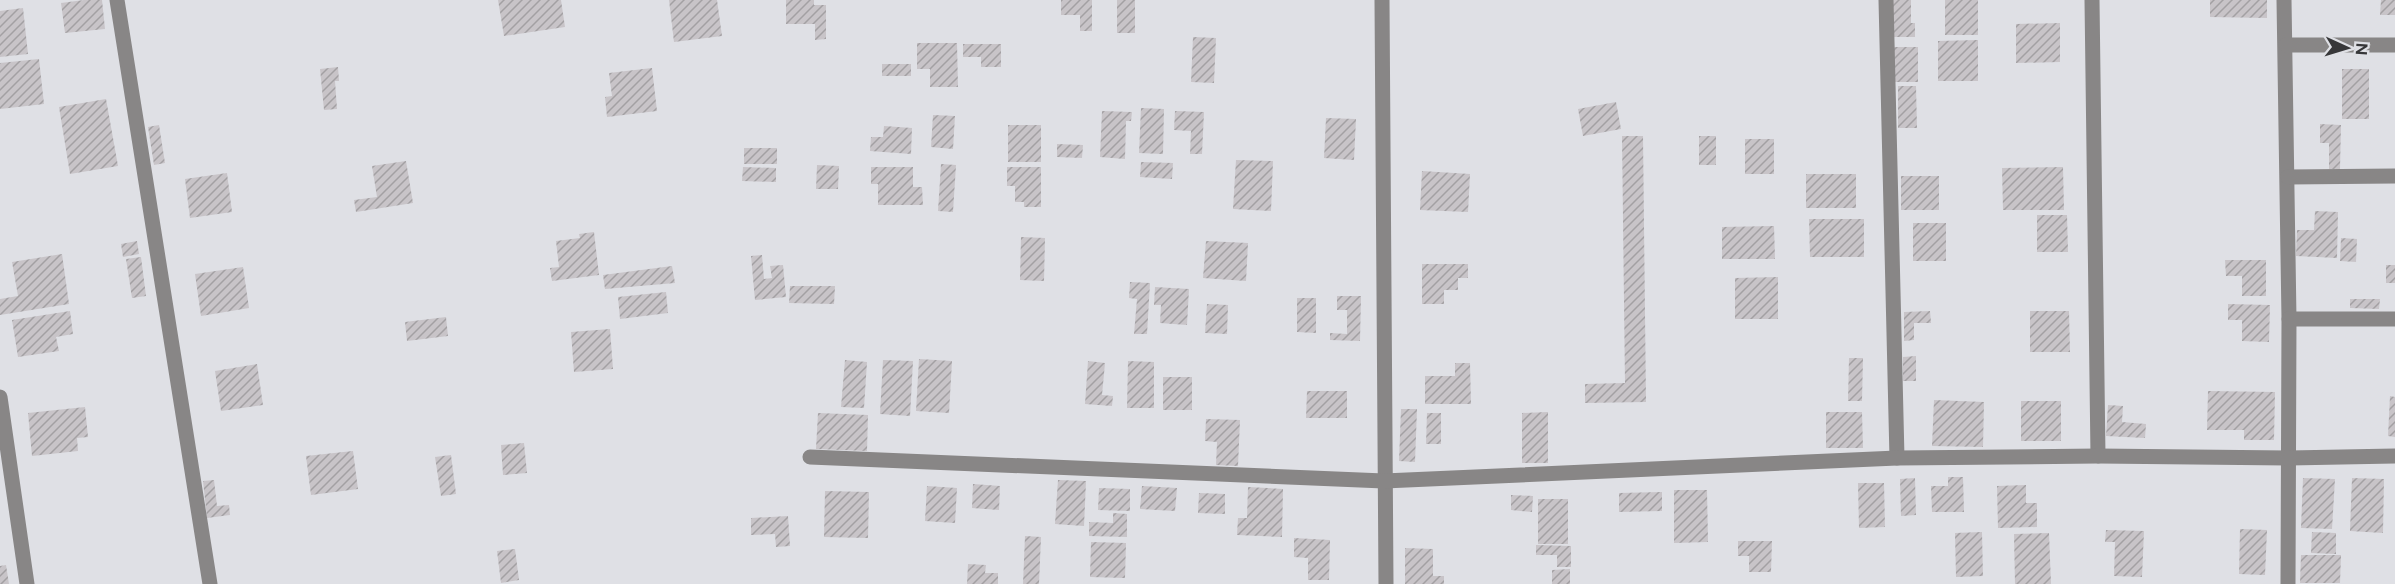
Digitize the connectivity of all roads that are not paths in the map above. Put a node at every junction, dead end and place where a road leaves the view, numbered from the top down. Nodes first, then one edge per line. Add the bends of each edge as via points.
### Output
1 (117, 0) edge
2 (1382, 0) edge
3 (1886, 0) edge
4 (2092, 0) edge
5 (2284, 0) edge
6 (2286, 45) junction
7 (2395, 45) edge
8 (2395, 176) edge
9 (2288, 177) junction
10 (2289, 319) junction
11 (2395, 319) edge
12 (0, 397) edge
13 (2098, 456) junction
14 (2395, 456) edge
15 (810, 457) dead end
16 (1897, 458) junction
17 (2289, 458) junction
18 (1384, 481) junction
19 (27, 584) edge
20 (210, 584) edge
21 (1386, 584) edge
22 (2288, 584) edge

1 - 20 street
2 - 18 street
3 - 16 street
4 - 13 street
5 - 6 street
6 - 7 street
6 - 9 street
8 - 9 street
9 - 10 street
10 - 11 street
10 - 17 street
12 - 19 street
13 - 16 street
13 - 17 street
14 - 17 street
15 - 18 street
16 - 18 street
17 - 22 street
18 - 21 street

